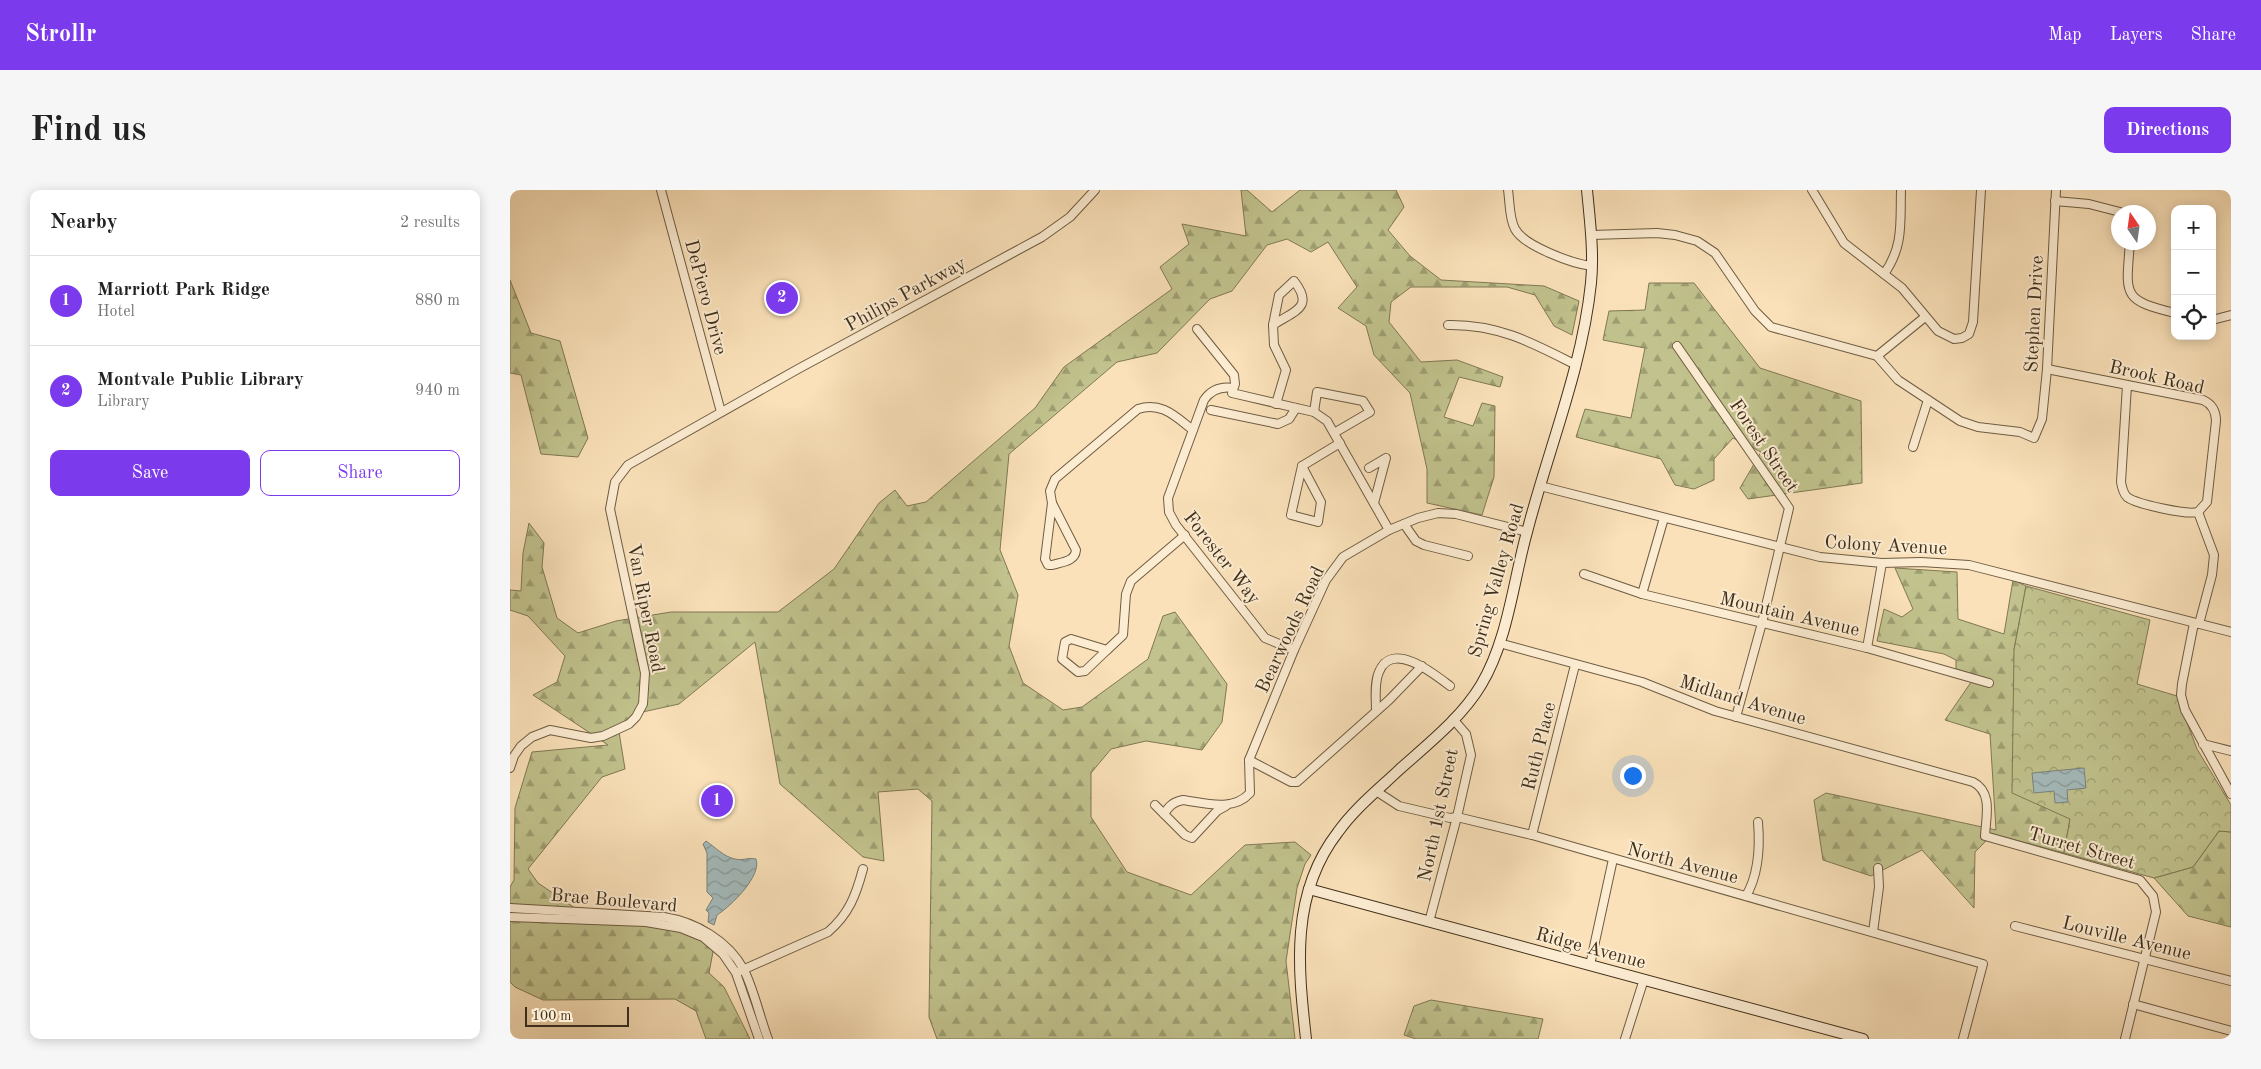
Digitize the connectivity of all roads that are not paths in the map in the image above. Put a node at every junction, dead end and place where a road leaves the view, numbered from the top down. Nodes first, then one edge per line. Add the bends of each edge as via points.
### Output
1 (661, 190) edge
2 (1095, 190) edge
3 (1508, 190) edge
4 (1588, 190) edge
5 (1812, 190) edge
6 (1901, 190) edge
7 (1980, 190) edge
8 (2056, 190) edge
9 (2055, 201) junction
10 (2111, 210) edge
11 (1591, 234) junction
12 (2130, 250) edge
13 (1592, 266) junction
14 (1884, 274) junction
15 (2171, 312) edge
16 (2231, 316) edge
17 (1925, 317) junction
18 (2216, 319) edge
19 (1448, 324) dead end
20 (1273, 325) junction
21 (1197, 329) dead end
22 (1677, 346) dead end
23 (1877, 356) junction
24 (1576, 365) junction
25 (2047, 369) junction
26 (2127, 384) junction
27 (1233, 388) junction
28 (1928, 400) junction
29 (1276, 404) junction
30 (1296, 408) junction
31 (1211, 410) dead end
32 (721, 412) junction
33 (1314, 412) junction
34 (1193, 430) junction
35 (1334, 433) junction
36 (1340, 443) junction
37 (1913, 447) dead end
38 (1302, 466) junction
39 (1369, 468) dead end
40 (1540, 486) junction
41 (1052, 503) junction
42 (1374, 503) junction
43 (2198, 512) junction
44 (1664, 518) junction
45 (1404, 524) junction
46 (1389, 530) junction
47 (1527, 532) junction
48 (1185, 535) junction
49 (1778, 548) junction
50 (1468, 556) dead end
51 (1882, 563) junction
52 (1584, 574) dead end
53 (1642, 594) junction
54 (1762, 623) junction
55 (2197, 623) junction
56 (2231, 632) edge
57 (1499, 643) junction
58 (1867, 648) junction
59 (1107, 650) junction
60 (1294, 650) junction
61 (1575, 665) junction
62 (1422, 666) junction
63 (1989, 684) dead end
64 (1450, 686) dead end
65 (1376, 711) junction
66 (1736, 717) junction
67 (1453, 719) junction
68 (2203, 744) junction
69 (2231, 751) edge
70 (1249, 760) junction
71 (510, 768) edge
72 (1978, 785) joint
73 (1376, 791) junction
74 (2231, 794) edge
75 (1155, 805) dead end
76 (1228, 805) junction
77 (1164, 814) junction
78 (1457, 817) junction
79 (1758, 822) dead end
80 (1532, 836) junction
81 (1613, 859) junction
82 (1878, 868) dead end
83 (862, 869) dead end
84 (1310, 889) junction
85 (1746, 896) junction
86 (510, 908) edge
87 (510, 917) edge
88 (523, 918) junction
89 (645, 919) junction
90 (510, 922) edge
91 (1430, 922) junction
92 (2015, 926) dead end
93 (1873, 932) junction
94 (2144, 958) junction
95 (1590, 965) junction
96 (744, 970) junction
97 (736, 973) junction
98 (1644, 979) junction
99 (2231, 981) edge
100 (2133, 1004) junction
101 (2231, 1031) edge
102 (759, 1039) edge
103 (768, 1039) edge
104 (1306, 1039) edge
105 (1625, 1039) edge
106 (1863, 1039) edge
107 (1963, 1039) edge
108 (2125, 1039) edge

1 - 32 street, DePiero Drive
2 - 32 street, Philips Parkway via 1070,218 1042,237
3 - 13 street via 1512,220 1519,235 1574,263
4 - 11 street, Spring Valley Road
5 - 14 street via 1844,242
6 - 14 street via 1898,247
7 - 17 street via 1973,322 1969,334 1958,339 1945,336
8 - 9 street, Stephen Drive
9 - 10 street
9 - 25 street, Stephen Drive
11 - 13 street, Spring Valley Road
11 - 23 street via 1656,233 1697,241 1715,253 1755,311 1771,328
12 - 15 street via 2130,293 2145,306
13 - 24 street, Spring Valley Road
14 - 17 street via 1906,292
16 - 18 street
17 - 23 street
19 - 24 street via 1475,325 1506,332
20 - 20 street via 1304,302 1303,292 1294,281 1279,295
20 - 29 street via 1274,345 1286,370
21 - 27 street via 1234,375
22 - 49 street, Forest Street via 1789,508
23 - 28 street via 1898,380
24 - 40 street, Spring Valley Road
25 - 26 street, Brook Road
25 - 28 street, Stephen Drive via 2042,419 2034,438 2020,432 1969,425
26 - 43 street via 2121,482 2124,493 2133,500 2186,513
26 - 43 street, Brook Road via 2203,400 2215,412 2206,502
27 - 29 street via 1232,393
27 - 34 street, Forester Way via 1220,388 1208,394
28 - 37 street
29 - 30 street
30 - 31 street via 1289,419 1278,424
30 - 33 street
32 - 71 street, Van Riper Road via 635,460 622,472 612,490 610,509 645,673 645,694 640,711 626,726 602,736 591,738 550,730 539,733 521,746
33 - 35 street via 1327,421
33 - 35 street via 1318,392 1363,401 1370,412
34 - 41 street via 1160,407 1138,409 1055,479 1050,491
34 - 48 street, Forester Way via 1168,505 1171,519
35 - 36 street
36 - 38 street
36 - 42 street
38 - 38 street via 1291,515 1318,522 1321,502
39 - 42 street via 1386,458
40 - 44 street, Colony Avenue
40 - 47 street, Spring Valley Road
41 - 41 street via 1045,560 1052,566 1076,554
42 - 46 street
43 - 55 street via 2214,555 2212,575
44 - 49 street, Colony Avenue
44 - 53 street
45 - 46 street, Bearwoods Road
45 - 47 street, Bearwoods Road via 1438,513 1456,514
45 - 50 street via 1416,541
46 - 60 street, Bearwoods Road via 1338,562 1326,580
47 - 57 street, Spring Valley Road
48 - 59 street via 1131,581 1126,594 1123,635
48 - 60 street, Forester Way via 1265,638
49 - 51 street, Colony Avenue via 1820,557
49 - 54 street, Forest Street
51 - 55 street, Colony Avenue via 1969,566
51 - 58 street
52 - 53 street, Mountain Avenue
53 - 54 street, Mountain Avenue
54 - 58 street, Mountain Avenue
54 - 66 street, Forest Street
55 - 56 street, Colony Avenue
55 - 68 street via 2181,695
57 - 61 street, Midland Avenue
57 - 67 street, Spring Valley Road via 1481,684
58 - 63 street, Mountain Avenue
59 - 59 street via 1082,672 1062,659 1065,642 1071,639
60 - 70 street, Bearwoods Road
61 - 66 street, Midland Avenue via 1642,682
61 - 80 street, Ruth Place
62 - 64 street
62 - 65 street
62 - 65 street via 1398,658 1386,661 1378,673
65 - 70 street via 1297,782
66 - 72 street, Midland Avenue
67 - 73 street, Spring Valley Road
67 - 78 street, North 1st Street via 1466,734 1471,755
68 - 69 street
68 - 74 street
70 - 76 street, Bearwoods Road via 1250,793 1240,802
72 - 94 street, Turret Street via 1987,800 1985,836 2133,877 2145,884 2153,896 2156,912
73 - 78 street, North Avenue via 1399,806
73 - 84 street, Spring Valley Road via 1336,833 1318,865
75 - 77 street, Bearwoods Road
76 - 77 street via 1183,800 1172,804
76 - 77 street, Bearwoods Road via 1192,838
78 - 80 street, North Avenue
78 - 91 street, North 1st Street
79 - 85 street via 1759,850
80 - 81 street, North Avenue
81 - 85 street, North Avenue
81 - 95 street
82 - 93 street
83 - 96 street via 851,905 838,924 819,937
84 - 91 street, Ridge Avenue
84 - 104 street, Spring Valley Road via 1299,945
85 - 93 street, North Avenue
86 - 89 street, Brae Boulevard
87 - 88 street, Brae Boulevard
88 - 89 street, Brae Boulevard
88 - 90 street, Brae Boulevard
89 - 96 street, Brae Boulevard via 682,920 703,929 730,952
89 - 97 street, Brae Boulevard via 703,937 722,954
91 - 95 street, Ridge Avenue
92 - 94 street, Louville Avenue
93 - 107 street, North Avenue via 1983,964
94 - 99 street, Louville Avenue
94 - 100 street
95 - 98 street, Ridge Avenue
96 - 97 street
96 - 103 street, Brae Boulevard
97 - 102 street, Brae Boulevard
98 - 105 street
98 - 106 street, Ridge Avenue
100 - 101 street
100 - 108 street

